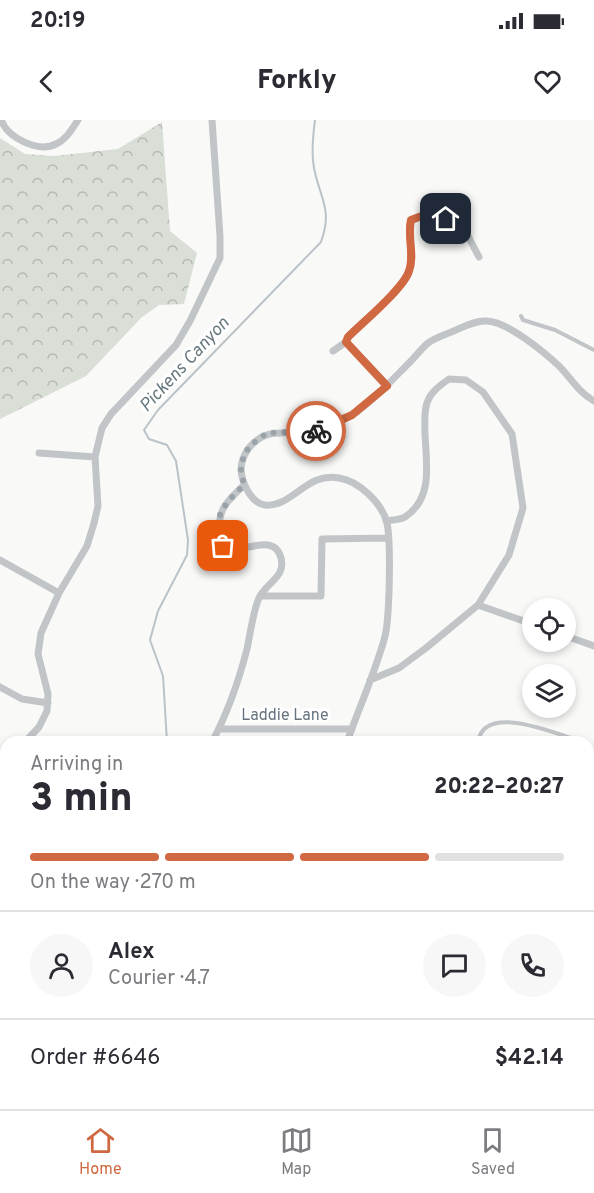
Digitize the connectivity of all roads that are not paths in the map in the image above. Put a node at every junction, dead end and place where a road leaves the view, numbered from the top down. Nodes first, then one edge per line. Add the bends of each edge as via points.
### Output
1 (1, 120) edge
2 (78, 120) edge
3 (212, 120) edge
4 (479, 257) dead end
5 (522, 316) dead end
6 (346, 342) junction
7 (594, 350) edge
8 (333, 351) dead end
9 (387, 386) junction
10 (594, 401) edge
11 (39, 453) dead end
12 (95, 457) junction
13 (244, 485) junction
14 (386, 520) junction
15 (388, 538) junction
16 (0, 560) edge
17 (59, 593) junction
18 (260, 596) junction
19 (478, 605) junction
20 (522, 620) edge
21 (576, 640) edge
22 (594, 646) edge
23 (370, 680) junction
24 (0, 687) edge
25 (48, 703) junction
26 (219, 729) junction
27 (352, 729) junction
28 (30, 736) edge
29 (215, 736) edge
30 (349, 736) edge
31 (479, 736) edge
32 (563, 736) edge

1 - 2 street via 11,134 45,147 63,140
3 - 12 street via 220,258 176,345 102,428
4 - 6 street via 466,232 446,219 427,214 411,220 409,272
5 - 7 lane via 523,320 555,330
6 - 8 street
6 - 9 street
9 - 10 street via 428,343 466,325 486,321 505,327 528,342
9 - 13 street via 352,415 318,431 267,433 244,454
11 - 12 street
12 - 17 street via 98,506 94,523 87,546
13 - 14 street via 255,500 273,505 311,482 327,476 342,478 368,493
13 - 18 street via 220,512 220,537 223,546 230,550 266,545 278,552 282,568
14 - 15 street
14 - 19 street via 404,518 424,491 426,406 434,389 448,378 466,380 483,392 512,434 523,508 509,555
15 - 18 street via 322,539 321,596
15 - 23 street via 385,638
16 - 17 street
17 - 25 street via 39,643
18 - 26 street
19 - 20 street
19 - 23 street via 399,668
21 - 22 street
23 - 27 street
24 - 25 street via 22,699
25 - 28 street via 44,720
26 - 27 street, Laddie Lane
26 - 29 street
27 - 30 street
31 - 32 lane via 496,722 526,725

